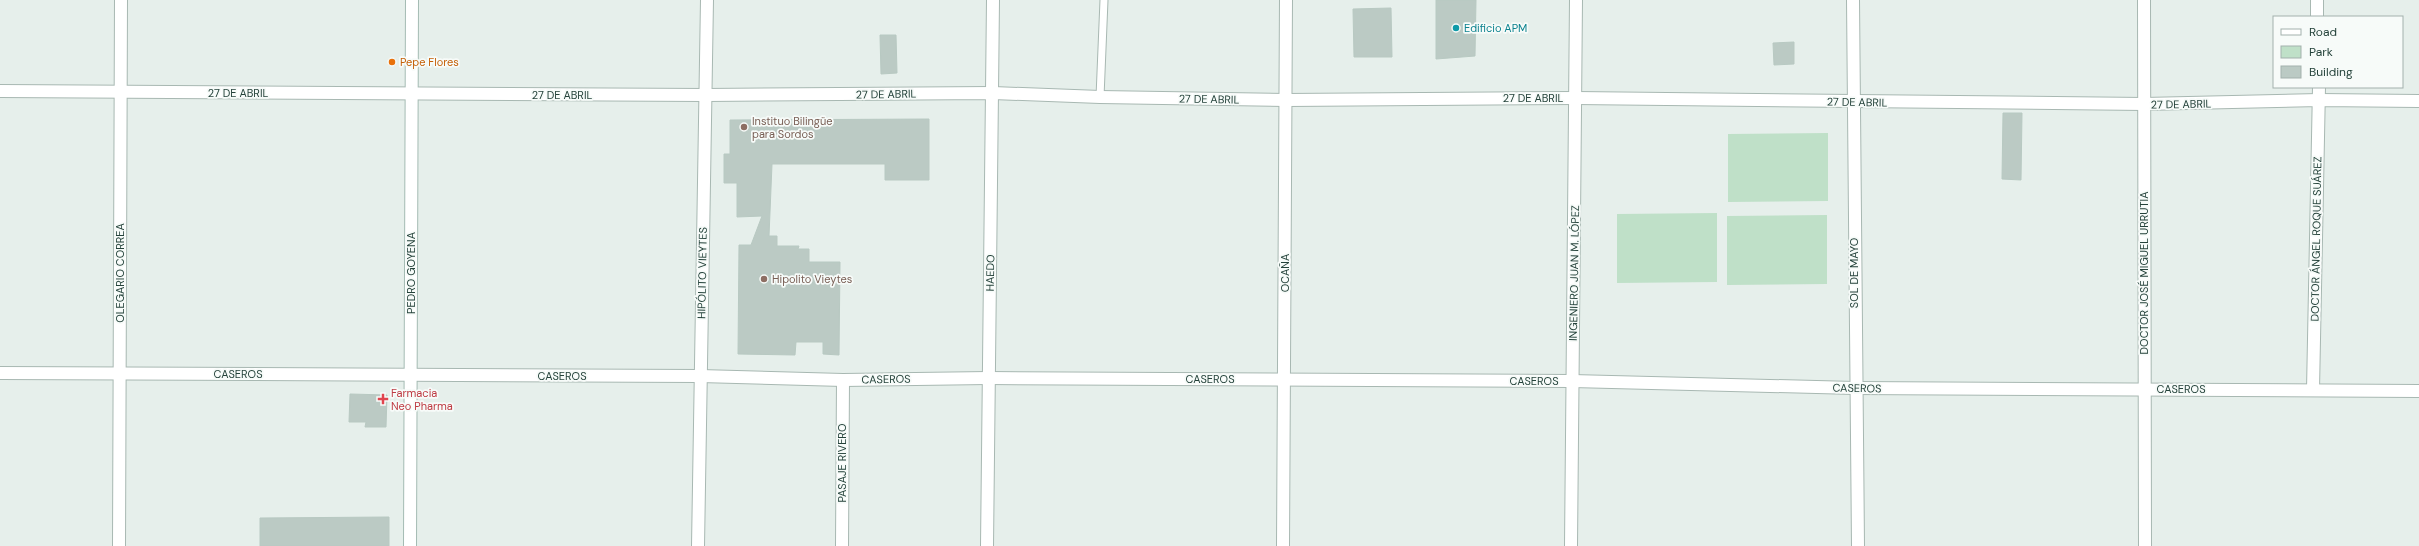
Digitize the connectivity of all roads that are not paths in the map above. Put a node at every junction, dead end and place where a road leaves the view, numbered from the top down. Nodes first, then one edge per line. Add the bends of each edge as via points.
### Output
1 (121, 0) edge
2 (412, 0) edge
3 (707, 0) edge
4 (993, 0) edge
5 (1104, 0) edge
6 (1286, 0) edge
7 (1576, 0) edge
8 (1853, 0) edge
9 (2144, 0) edge
10 (2317, 0) edge
11 (2317, 16) edge
12 (2319, 88) edge
13 (0, 91) edge
14 (120, 92) junction
15 (993, 93) junction
16 (412, 94) junction
17 (706, 95) junction
18 (1100, 97) junction
19 (1576, 98) junction
20 (1286, 100) junction
21 (2319, 100) junction
22 (2419, 101) edge
23 (1853, 102) junction
24 (2144, 104) junction
25 (0, 373) edge
26 (119, 373) junction
27 (411, 375) junction
28 (700, 376) junction
29 (988, 378) junction
30 (843, 380) junction
31 (1284, 380) junction
32 (1572, 381) junction
33 (1855, 388) junction
34 (2144, 389) junction
35 (2313, 390) junction
36 (2419, 391) edge
37 (118, 546) edge
38 (410, 546) edge
39 (698, 546) edge
40 (842, 546) edge
41 (987, 546) edge
42 (1283, 546) edge
43 (1571, 546) edge
44 (1858, 546) edge
45 (2145, 546) edge

1 - 14 street, OLEGARIO CORREA
2 - 16 street, PEDRO GOYENA
3 - 17 street, HIPÓLITO VIEYTES
4 - 15 street, HAEDO
5 - 18 lane
6 - 20 street, OCAÑA
7 - 19 street, INGENIERO JUAN M. LÓPEZ
8 - 23 street, SOL DE MAYO
9 - 24 street, DOCTOR JOSÉ MIGUEL URRUTIA
10 - 11 street
12 - 21 street, DOCTOR ÁNGEL ROQUE SUÁREZ
13 - 14 street, 27 DE ABRIL
14 - 16 street, 27 DE ABRIL
14 - 26 street, OLEGARIO CORREA
15 - 17 street, 27 DE ABRIL
15 - 18 street, 27 DE ABRIL
15 - 29 street, HAEDO
16 - 17 street, 27 DE ABRIL
16 - 27 street, PEDRO GOYENA
17 - 28 street, HIPÓLITO VIEYTES
18 - 20 street, 27 DE ABRIL
19 - 20 street, 27 DE ABRIL
19 - 23 street, 27 DE ABRIL
19 - 32 street, INGENIERO JUAN M. LÓPEZ
20 - 31 street, OCAÑA
21 - 22 street, 27 DE ABRIL
21 - 24 street, 27 DE ABRIL
21 - 35 street, DOCTOR ÁNGEL ROQUE SUÁREZ
23 - 24 street, 27 DE ABRIL
23 - 33 street, SOL DE MAYO
24 - 34 street, DOCTOR JOSÉ MIGUEL URRUTIA
25 - 26 street, CASEROS
26 - 27 street, CASEROS
26 - 37 street, OLEGARIO CORREA
27 - 28 street, CASEROS
27 - 38 street, PEDRO GOYENA
28 - 30 street, CASEROS
28 - 39 street, HIPÓLITO VIEYTES
29 - 30 street, CASEROS
29 - 31 street, CASEROS
29 - 41 street, HAEDO
30 - 40 street, PASAJE RIVERO
31 - 32 street, CASEROS
31 - 42 street, OCAÑA
32 - 33 street, CASEROS
32 - 43 street, INGENIERO JUAN M. LÓPEZ
33 - 34 street, CASEROS
33 - 44 street, SOL DE MAYO
34 - 35 street, CASEROS
34 - 45 street, DOCTOR JOSÉ MIGUEL URRUTIA
35 - 36 street, CASEROS

